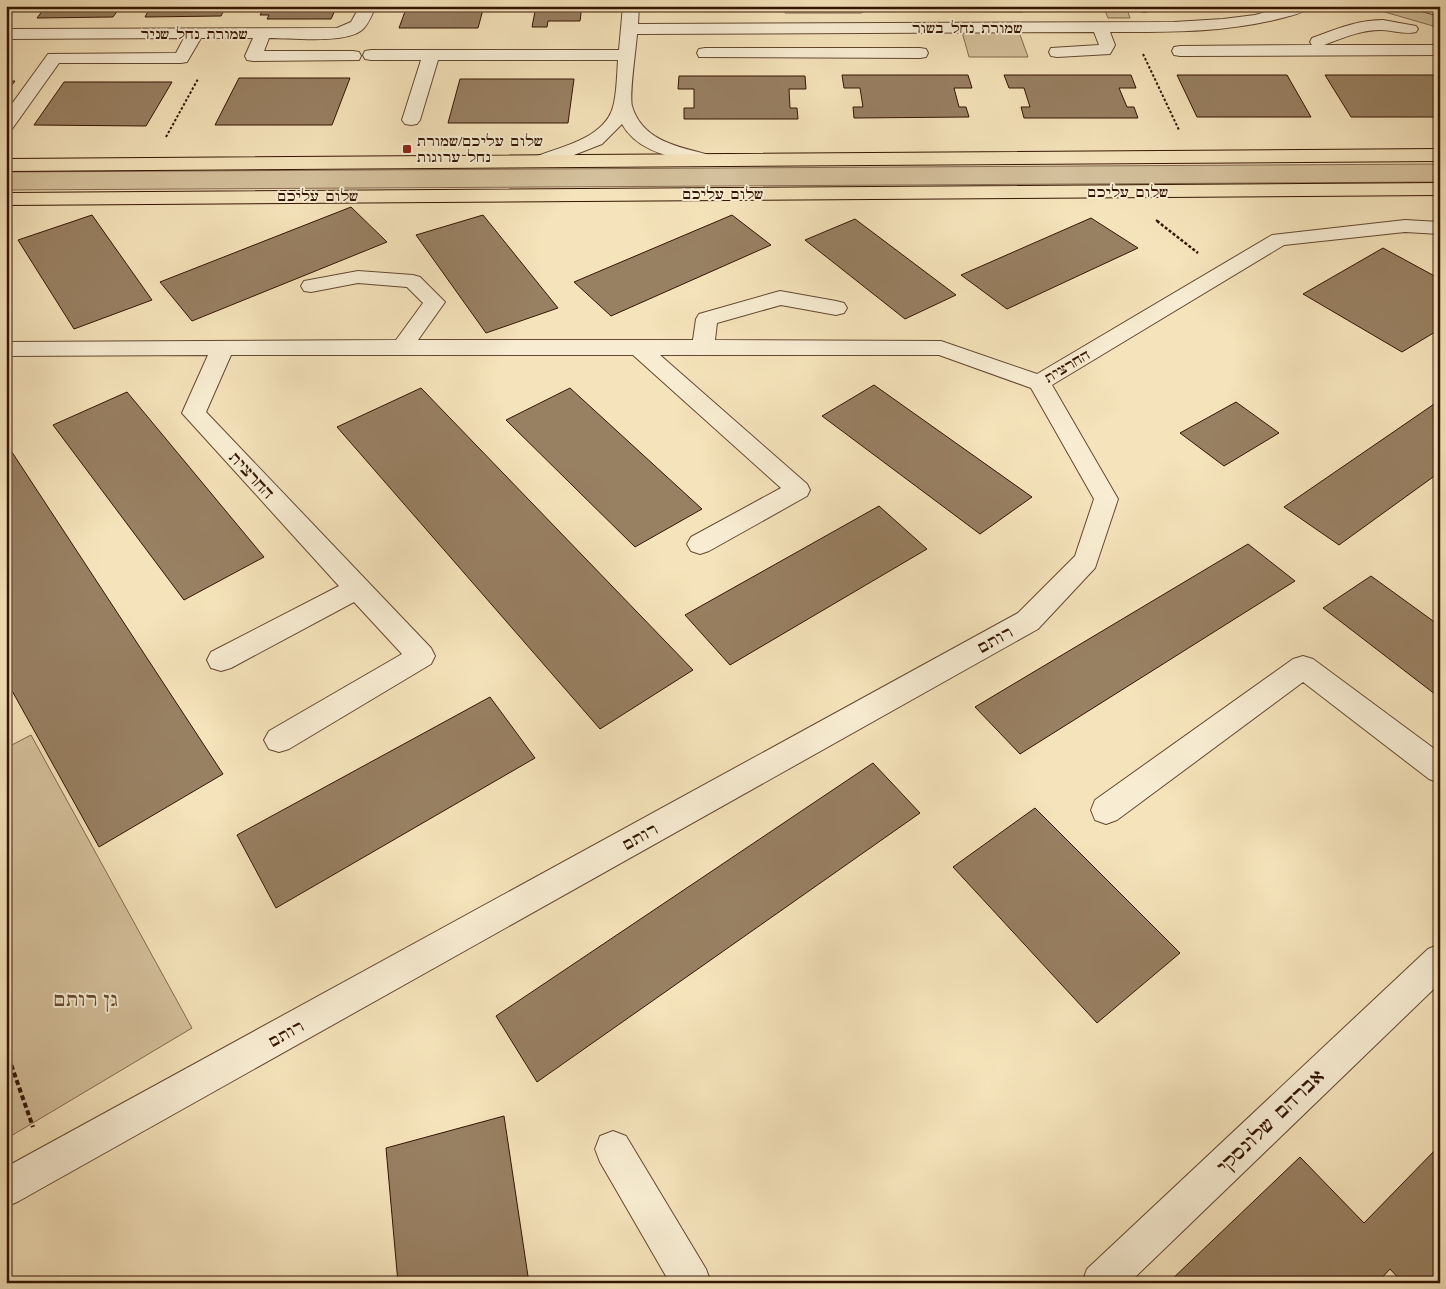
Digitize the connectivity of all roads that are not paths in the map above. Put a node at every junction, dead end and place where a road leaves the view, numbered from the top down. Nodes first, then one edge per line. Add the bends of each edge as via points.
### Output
1 (368, 6) edge
2 (631, 6) edge
3 (1144, 6) edge
4 (1151, 6) edge
5 (1302, 6) edge
6 (1420, 6) edge
7 (1440, 12) edge
8 (1265, 18) junction
9 (1100, 27) junction
10 (1154, 27) junction
11 (795, 28) junction
12 (629, 29) junction
13 (1410, 29) dead end
14 (6, 34) edge
15 (195, 34) junction
16 (263, 34) junction
17 (1318, 42) junction
18 (1337, 50) junction
19 (1440, 50) edge
20 (1180, 51) dead end
21 (1057, 52) dead end
22 (705, 53) dead end
23 (800, 53) junction
24 (920, 53) dead end
25 (371, 55) dead end
26 (431, 55) junction
27 (628, 55) junction
28 (353, 56) dead end
29 (623, 105) junction
30 (411, 120) dead end
31 (6, 125) edge
32 (1440, 155) edge
33 (703, 159) junction
34 (544, 160) junction
35 (6, 165) edge
36 (1440, 189) edge
37 (6, 199) edge
38 (1405, 226) junction
39 (1440, 228) edge
40 (1440, 247) edge
41 (311, 286) dead end
42 (836, 308) dead end
43 (402, 347) junction
44 (638, 347) junction
45 (6, 349) edge
46 (222, 349) junction
47 (703, 349) junction
48 (1039, 383) junction
49 (700, 544) dead end
50 (358, 588) junction
51 (221, 660) dead end
52 (279, 740) dead end
53 (1440, 770) edge
54 (1106, 810) dead end
55 (1440, 960) edge
56 (613, 1149) dead end
57 (6, 1188) edge
58 (692, 1283) edge
59 (1101, 1283) edge

1 - 16 street, שמורת נחל שניר via 362,21 349,31 337,34
2 - 12 street
3 - 4 street
3 - 10 street
5 - 8 street, שמורת נחל בשור
6 - 7 street
8 - 10 street, שמורת נחל בשור via 1206,26
8 - 17 street
9 - 10 street, שמורת נחל בשור
9 - 11 street, שמורת נחל בשור via 1072,20 883,21
9 - 21 street via 1108,44 1104,50
11 - 12 street, שמורת נחל בשור
11 - 23 street
12 - 27 street
13 - 17 street via 1386,24 1362,25
14 - 15 street, שמורת נחל שניר
15 - 16 street, שמורת נחל שניר
15 - 31 street via 181,58 54,58
16 - 28 street via 253,56
17 - 18 street
18 - 19 street
18 - 20 street
22 - 23 street
23 - 24 street
25 - 26 street
26 - 27 street
26 - 30 street
27 - 29 street
29 - 33 street via 632,126 640,135 672,151
29 - 34 street via 613,124 596,140
32 - 33 main road
33 - 34 main road
34 - 35 main road
36 - 37 main road, שלום עליכם
38 - 39 street, החרצית
38 - 40 street
38 - 48 street, החרצית via 1279,239
41 - 43 street via 358,277 413,281 434,302
42 - 47 street via 780,298 707,319
43 - 44 street, החרצית
43 - 46 street, החרצית
44 - 47 street, החרצית
44 - 49 street via 798,490
45 - 46 street, החרצית
46 - 50 street, החרצית via 194,413
47 - 48 street, החרצית via 941,348
48 - 57 street, רותם via 1106,500 1086,561 1028,621
50 - 51 street
50 - 52 street, החרצית via 421,656
53 - 54 street via 1303,667
55 - 59 street, אברהם שלונסקי
56 - 58 street

